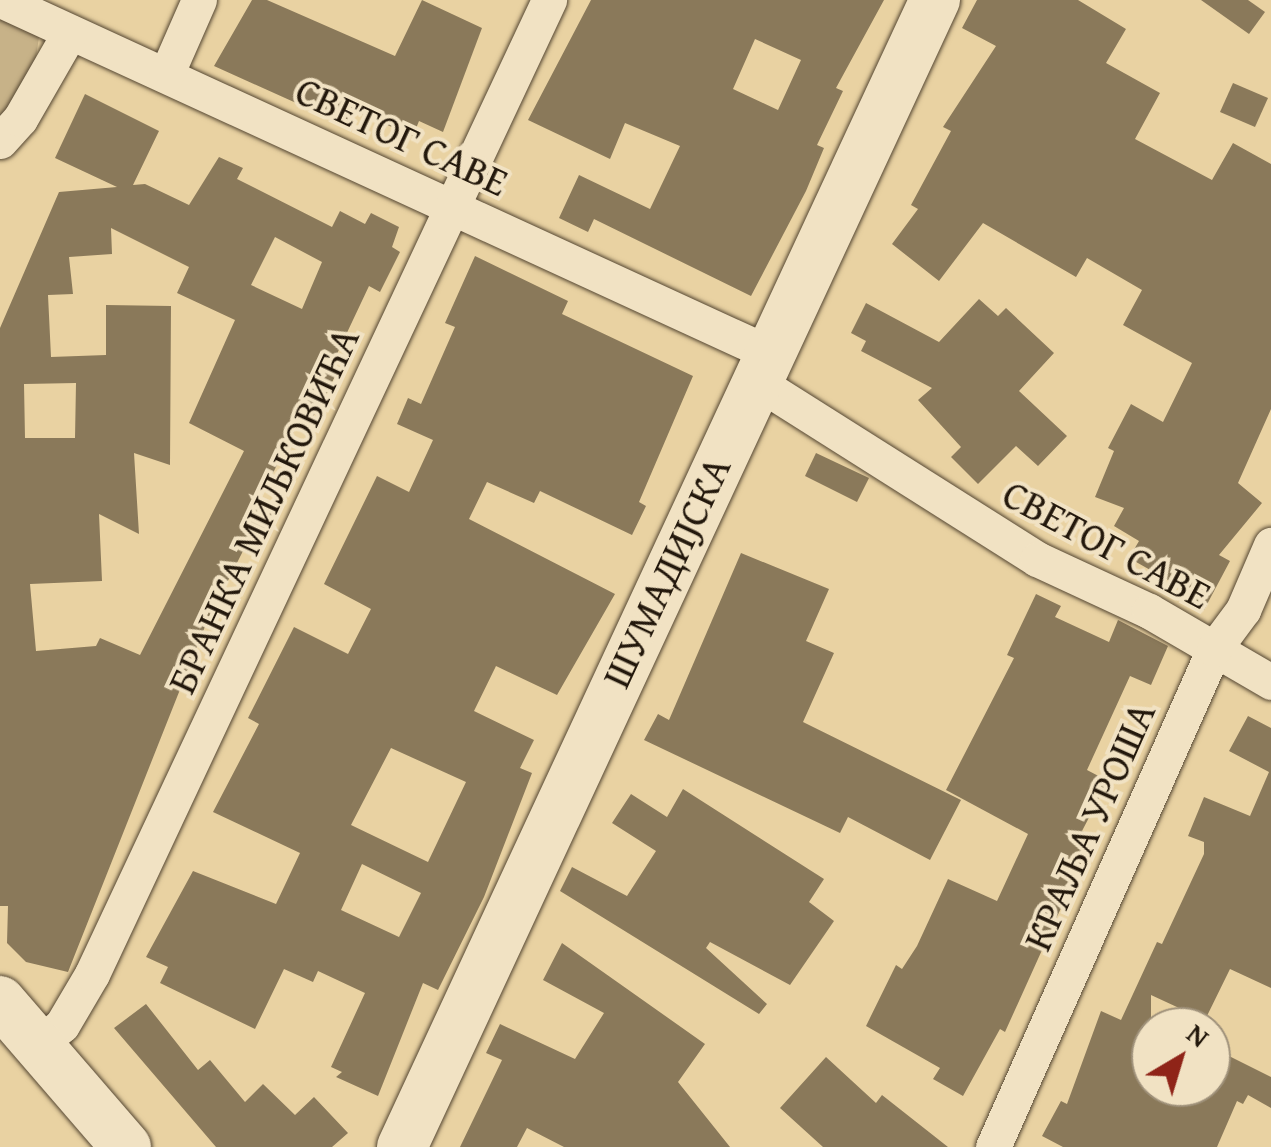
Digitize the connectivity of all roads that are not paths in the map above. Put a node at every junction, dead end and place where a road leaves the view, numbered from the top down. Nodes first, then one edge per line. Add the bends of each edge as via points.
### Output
1 (0, 0) edge
2 (199, 0) edge
3 (549, 0) edge
4 (935, 0) edge
5 (70, 32) junction
6 (166, 75) junction
7 (0, 140) edge
8 (452, 205) junction
9 (761, 366) junction
10 (1271, 544) edge
11 (1214, 649) junction
12 (1271, 682) edge
13 (0, 1000) edge
14 (38, 1045) junction
15 (126, 1147) edge
16 (402, 1147) edge
17 (993, 1147) edge

1 - 5 street, СВЕТОГ САВЕ
2 - 6 street
3 - 8 street, БРАНКА МИЉКОВИЋА
4 - 9 street, ШУМАДИЈСКА
5 - 6 street, СВЕТОГ САВЕ
5 - 7 street via 20,119
6 - 8 street, СВЕТОГ САВЕ
8 - 9 street, СВЕТОГ САВЕ
8 - 14 street, БРАНКА МИЉКОВИЋА via 92,974 62,1024
9 - 11 street, СВЕТОГ САВЕ via 1037,560
9 - 16 street, ШУМАДИЈСКА
10 - 11 street, КРАЉА УРОША via 1242,610
11 - 12 street, СВЕТОГ САВЕ
11 - 17 street, КРАЉА УРОША
13 - 14 street
14 - 15 street

